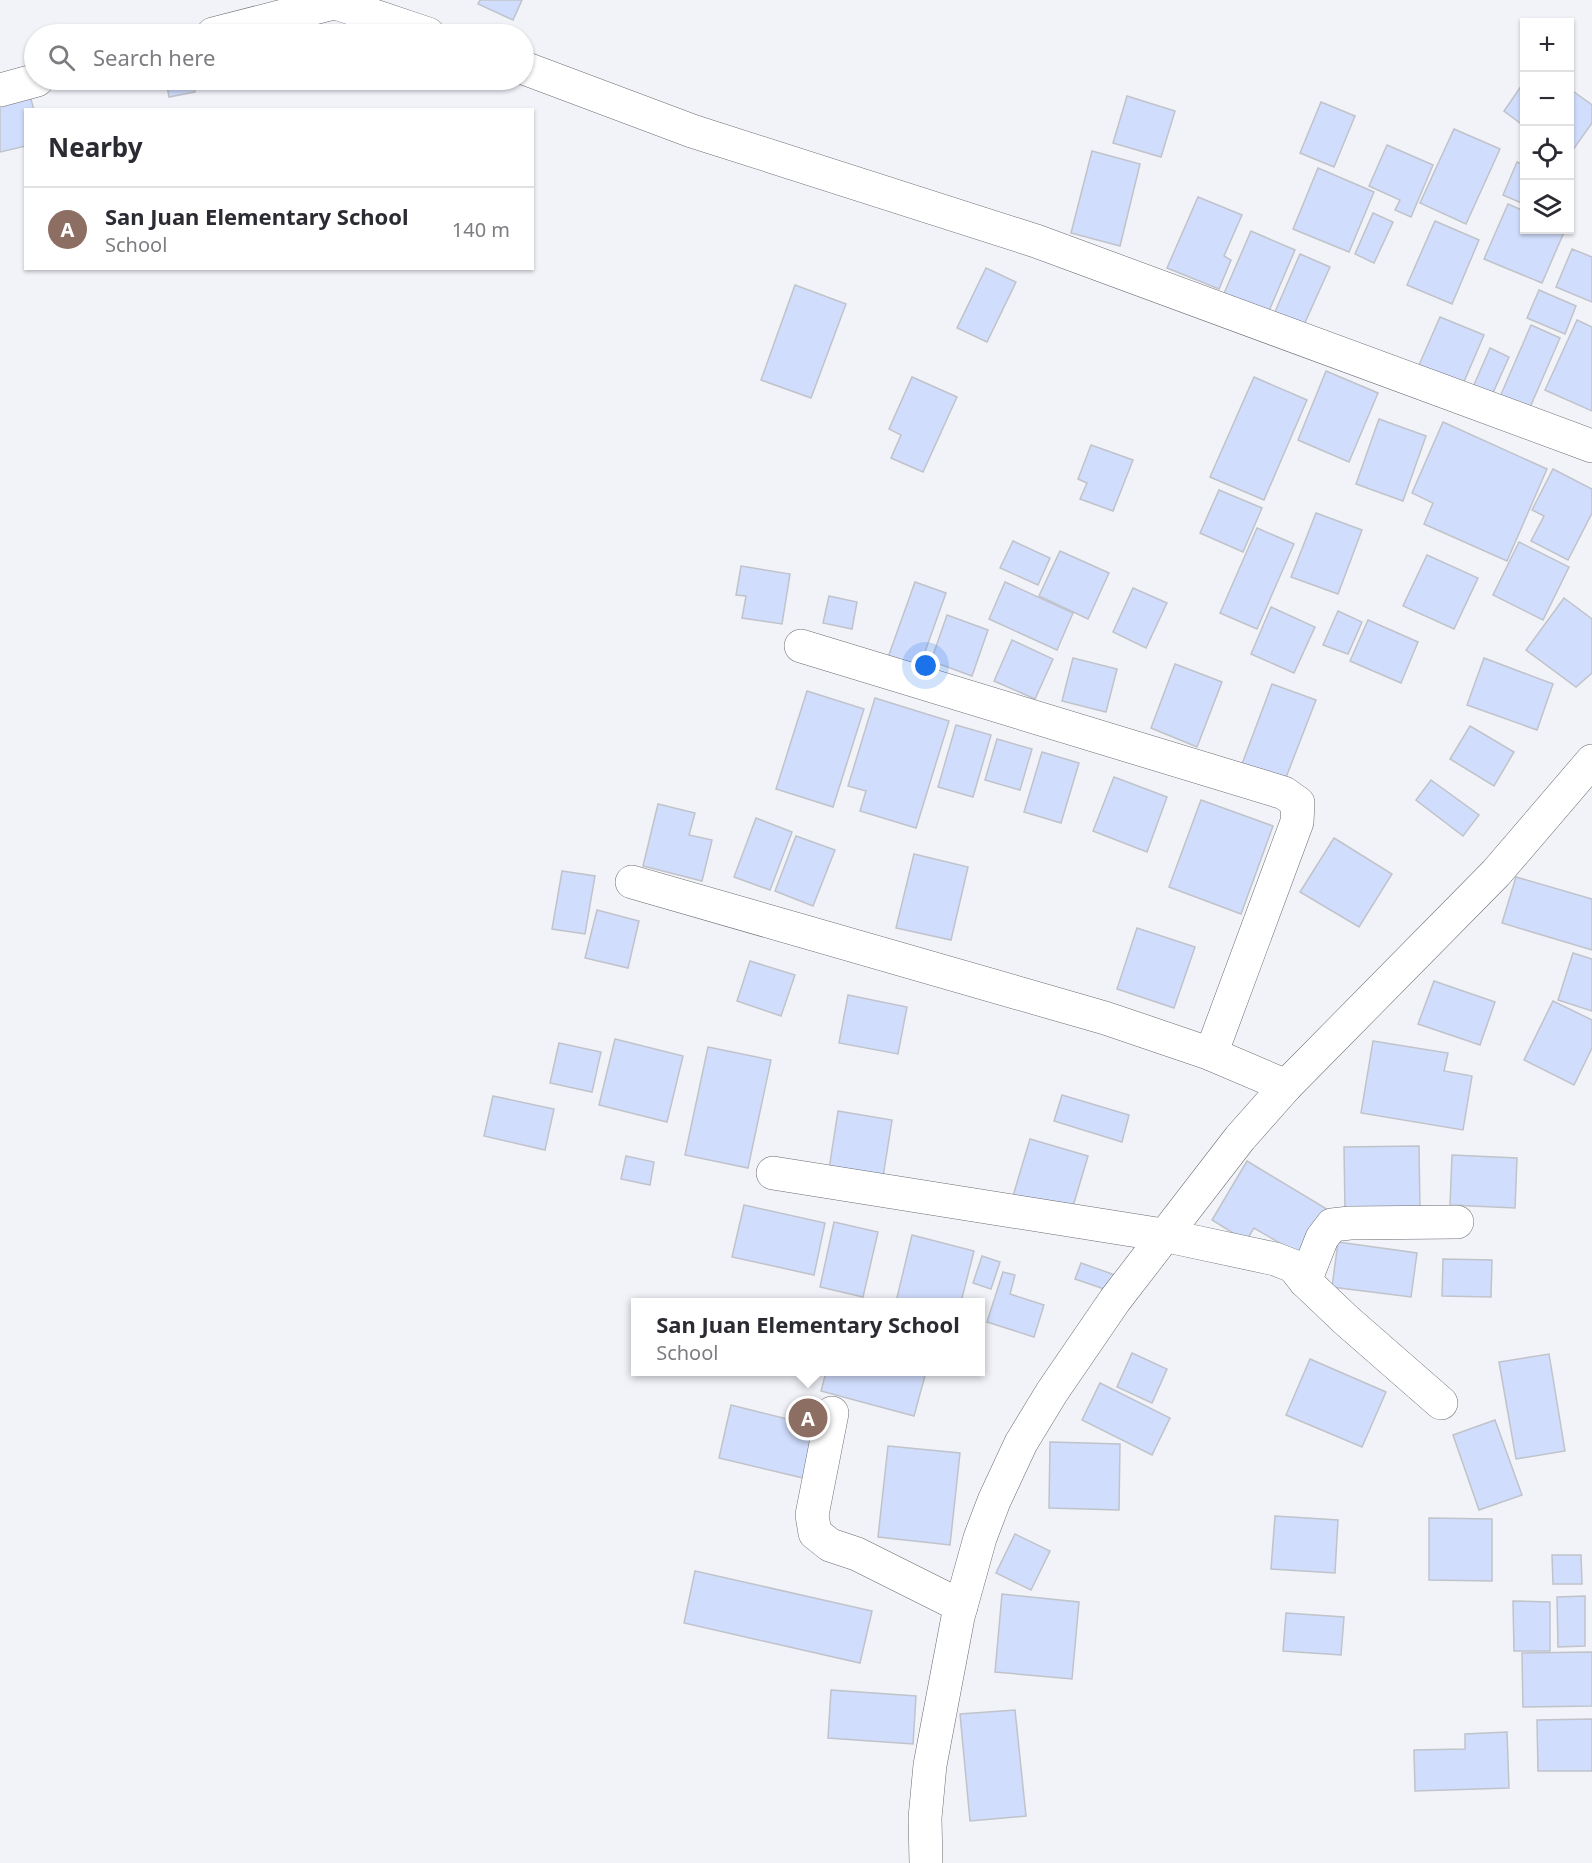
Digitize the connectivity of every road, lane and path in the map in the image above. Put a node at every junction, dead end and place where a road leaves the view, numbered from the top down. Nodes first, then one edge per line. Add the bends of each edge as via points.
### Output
1 (336, 1) edge
2 (250, 24) edge
3 (400, 24) edge
4 (534, 72) edge
5 (24, 84) edge
6 (0, 90) edge
7 (1592, 446) edge
8 (801, 646) dead end
9 (1592, 761) edge
10 (632, 882) dead end
11 (1211, 1054) junction
12 (1286, 1086) junction
13 (773, 1173) dead end
14 (1457, 1222) dead end
15 (1163, 1235) junction
16 (1305, 1281) junction
17 (1441, 1403) dead end
18 (832, 1413) dead end
19 (961, 1606) junction
20 (926, 1863) edge

1 - 2 street
1 - 3 street
4 - 7 street via 692,131 1036,241
5 - 6 street
8 - 11 street via 1284,793 1298,803 1297,822
9 - 12 street via 1496,873
10 - 11 street via 1105,1018
11 - 12 street
12 - 15 street
13 - 15 street
14 - 16 street via 1332,1225 1322,1238
15 - 16 street via 1275,1259 1293,1266
15 - 19 street via 1052,1392 1021,1443 980,1538
16 - 17 street
18 - 19 street via 812,1515 815,1533 830,1545 857,1554
19 - 20 street via 930,1765

